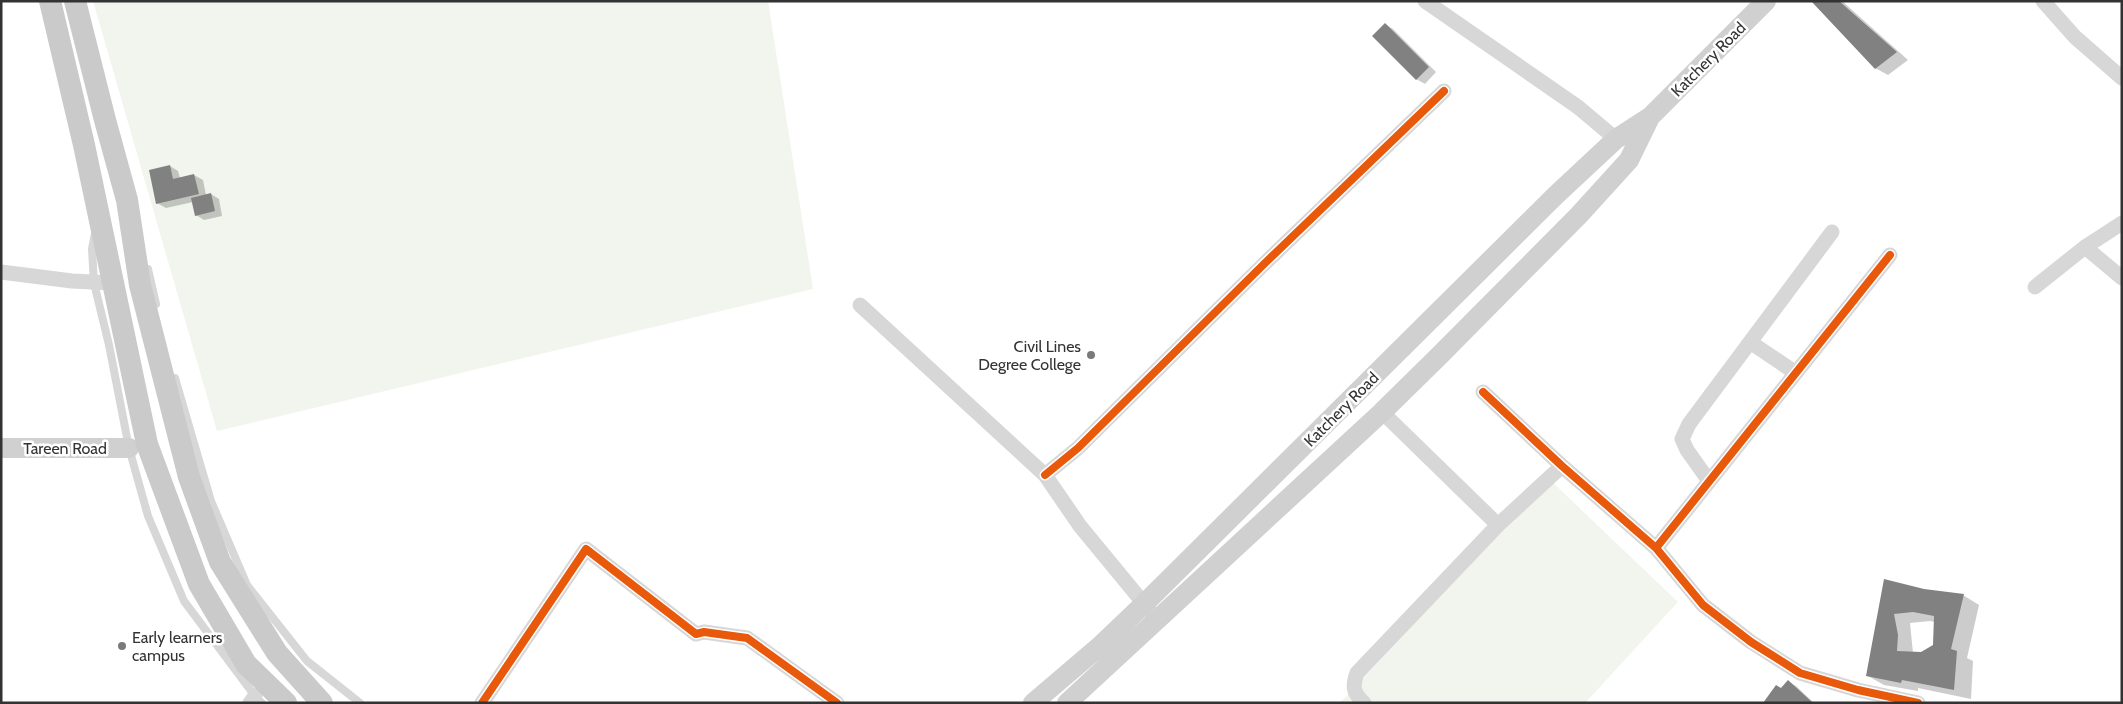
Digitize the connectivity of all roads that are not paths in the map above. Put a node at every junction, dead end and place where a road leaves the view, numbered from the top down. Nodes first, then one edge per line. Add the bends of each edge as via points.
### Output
1 (50, 1) edge
2 (75, 1) edge
3 (1425, 1) edge
4 (1766, 1) edge
5 (2043, 1) edge
6 (2122, 78) edge
7 (1444, 91) dead end
8 (1650, 116) junction
9 (1616, 139) junction
10 (1556, 194) junction
11 (127, 200) junction
12 (1579, 215) junction
13 (2122, 223) edge
14 (1832, 232) dead end
15 (2085, 247) junction
16 (1890, 255) dead end
17 (144, 256) dead end
18 (147, 265) dead end
19 (1, 272) edge
20 (2122, 278) edge
21 (104, 283) junction
22 (2035, 287) dead end
23 (860, 305) dead end
24 (158, 311) dead end
25 (1417, 334) junction
26 (1750, 342) junction
27 (1439, 356) junction
28 (172, 367) dead end
29 (1796, 373) junction
30 (1483, 392) dead end
31 (1382, 412) junction
32 (1, 448) edge
33 (128, 448) junction
34 (1290, 459) junction
35 (1562, 466) junction
36 (1045, 475) junction
37 (1309, 478) junction
38 (1709, 481) junction
39 (1498, 524) junction
40 (1656, 548) junction
41 (1144, 604) junction
42 (1158, 619) junction
43 (1077, 665) junction
44 (1092, 680) junction
45 (256, 700) edge
46 (286, 703) edge
47 (322, 703) edge
48 (360, 703) edge
49 (482, 703) edge
50 (837, 703) edge
51 (1033, 703) edge
52 (1067, 703) edge
53 (1364, 703) edge
54 (1918, 703) edge

1 - 21 main road via 99,216
2 - 11 main road
3 - 9 street via 1578,107
4 - 8 main road, Katchery Road
5 - 6 street via 2075,37
7 - 36 street via 1078,448
8 - 9 main road, Katchery Road
8 - 12 main road, Katchery Road via 1629,160
9 - 10 main road, Katchery Road
10 - 12 main road
10 - 25 main road, Katchery Road
11 - 17 lane
11 - 47 main road via 140,286 189,477 220,562 277,653
12 - 27 main road, Katchery Road
13 - 15 street
14 - 26 street
15 - 20 street
15 - 22 street
16 - 29 street
18 - 24 lane
19 - 21 street
21 - 33 lane via 109,345
21 - 46 main road via 147,444 199,584 246,664
23 - 36 street
25 - 27 main road
25 - 34 main road, Katchery Road
26 - 29 street
26 - 38 street via 1688,424 1682,439
27 - 31 main road, Katchery Road
28 - 48 lane via 211,501 246,585 307,660
29 - 38 street
30 - 35 street
31 - 37 main road, Katchery Road
31 - 39 street
32 - 33 main road, Tareen Road
33 - 45 lane via 148,516 184,601
34 - 37 main road
34 - 41 main road, Katchery Road
35 - 39 street
35 - 40 street
36 - 41 street via 1080,526
37 - 42 main road, Katchery Road
38 - 40 street
39 - 53 street via 1357,673 1353,684 1356,696
40 - 54 street via 1703,605 1751,642 1800,672 1858,690
41 - 42 street
41 - 43 main road, Katchery Road
42 - 44 main road, Katchery Road
43 - 44 main road
43 - 51 main road, Katchery Road
44 - 52 main road, Katchery Road
49 - 50 street via 586,549 696,634 704,632 747,638

